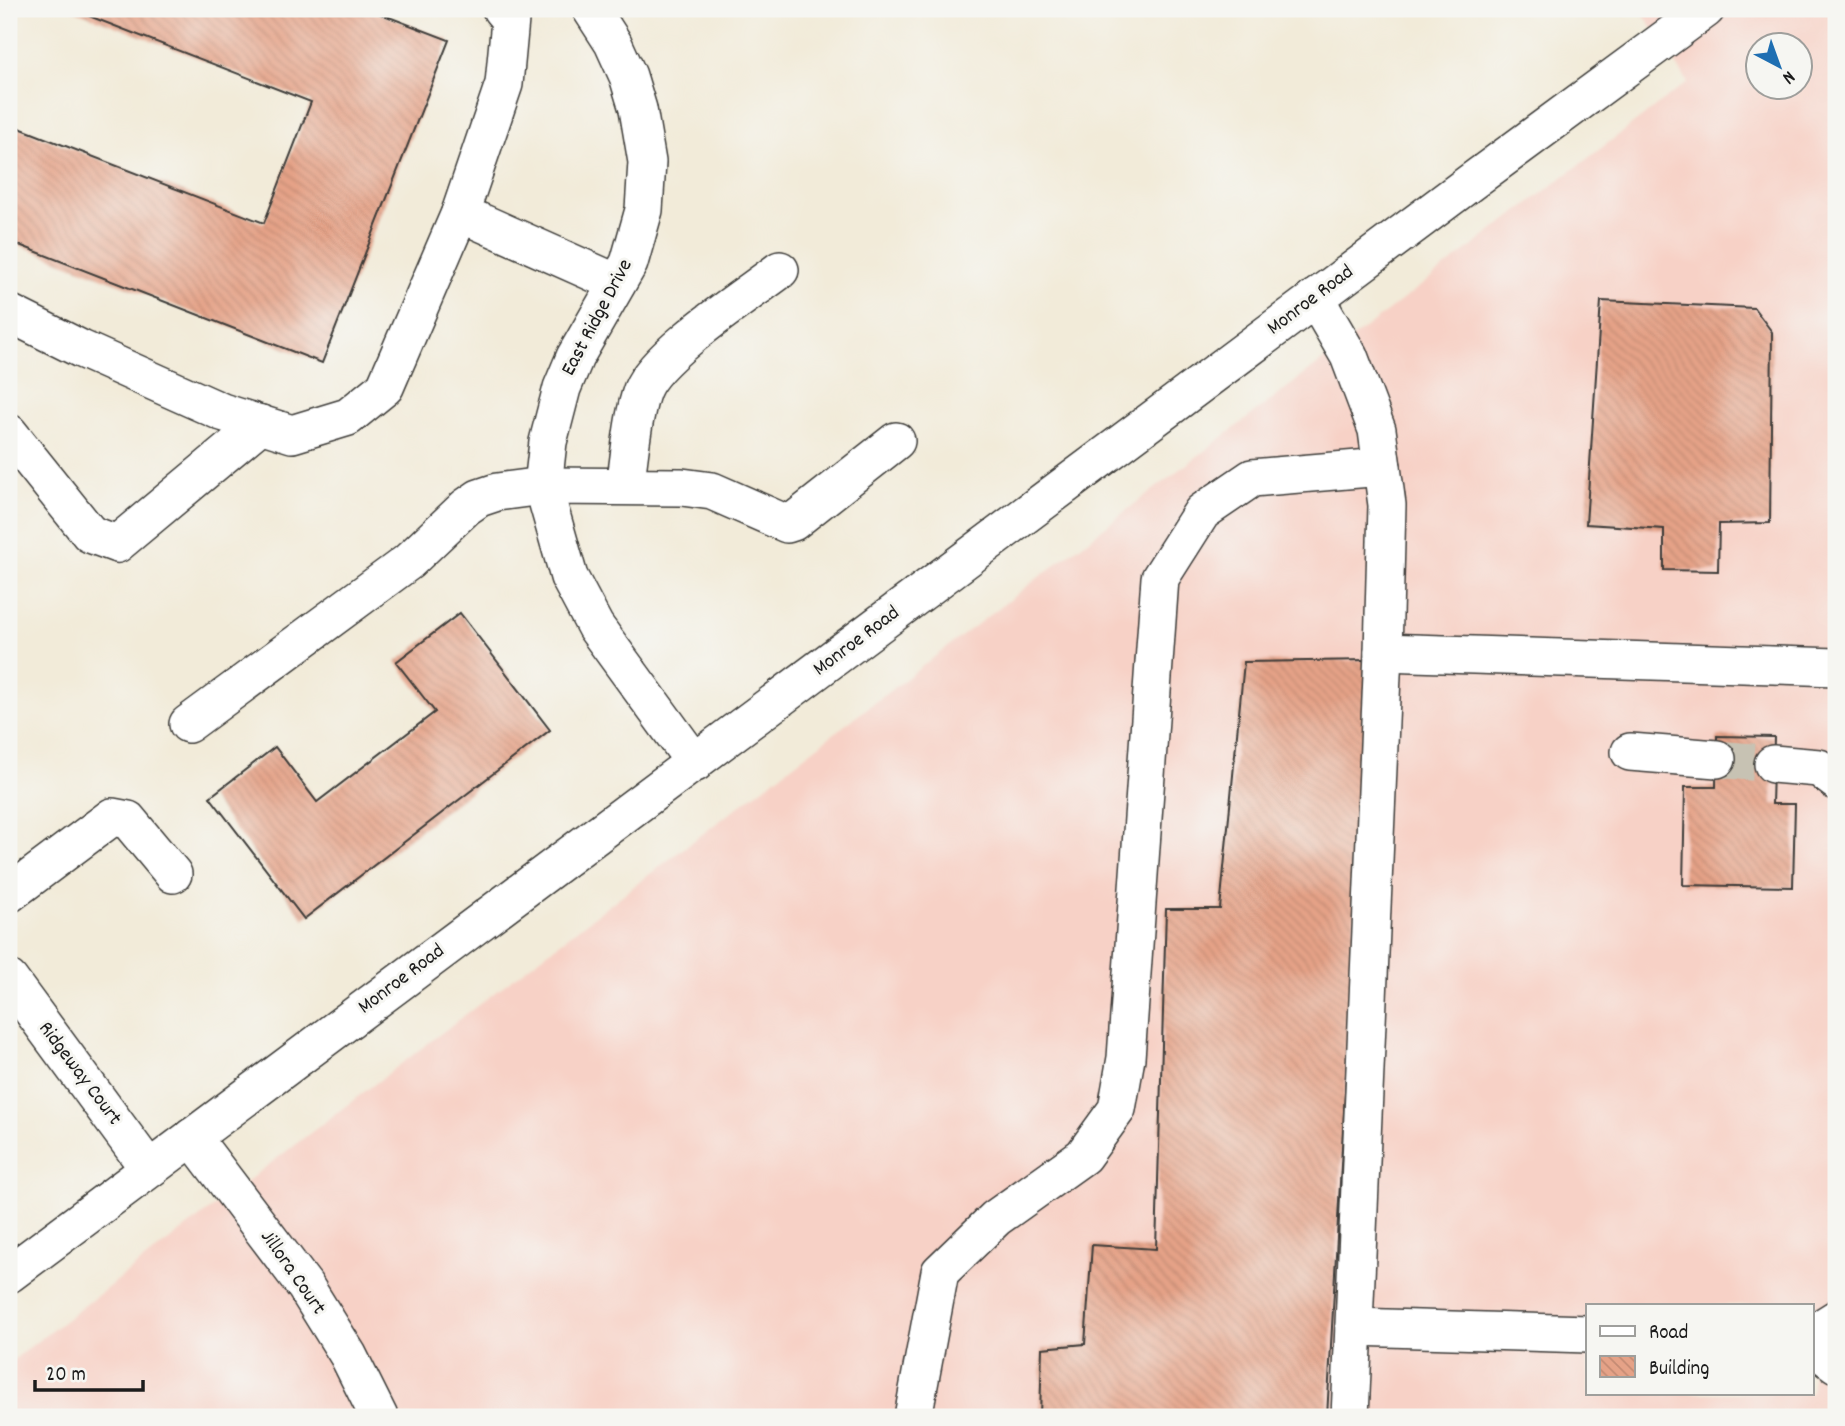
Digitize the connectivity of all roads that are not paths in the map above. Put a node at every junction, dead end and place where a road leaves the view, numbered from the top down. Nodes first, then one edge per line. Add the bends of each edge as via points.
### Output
1 (501, 9) edge
2 (591, 9) edge
3 (1706, 9) edge
4 (460, 213) junction
5 (780, 270) dead end
6 (617, 283) junction
7 (1315, 298) junction
8 (9, 313) edge
9 (261, 424) junction
10 (9, 433) edge
11 (896, 442) dead end
12 (1382, 467) junction
13 (543, 486) junction
14 (625, 486) junction
15 (1383, 652) junction
16 (1836, 667) edge
17 (188, 724) dead end
18 (1630, 752) dead end
19 (1717, 759) tunnel mouth
20 (695, 763) junction
21 (1773, 764) tunnel mouth
22 (1836, 781) edge
23 (173, 874) dead end
24 (9, 894) edge
25 (9, 979) edge
26 (192, 1137) junction
27 (149, 1169) junction
28 (9, 1274) edge
29 (1836, 1319) edge
30 (1354, 1327) junction
31 (1586, 1334) edge
32 (1814, 1334) edge
33 (1814, 1348) edge
34 (1836, 1364) edge
35 (379, 1417) edge
36 (914, 1417) edge
37 (1350, 1417) edge

1 - 4 street via 510,20 504,84
2 - 6 street, East Ridge Drive via 628,76 645,149 645,210 629,263
3 - 7 street, Monroe Road
4 - 6 street
4 - 9 street via 385,387 337,421 292,434
5 - 14 street via 666,357 648,377
6 - 13 street, East Ridge Drive via 562,388
7 - 12 street via 1349,356 1377,430
7 - 20 street, Monroe Road
8 - 9 street via 222,412
9 - 10 street via 117,544 90,534
11 - 14 street via 787,524 712,491
12 - 15 street via 1387,505
12 - 36 street via 1252,478 1202,512 1160,578 1126,1058 1117,1109 1083,1156 996,1219 940,1272
13 - 14 street
13 - 17 street via 479,498 408,562
13 - 20 street, East Ridge Drive via 559,551 595,626
15 - 16 street
15 - 30 street
18 - 19 street
20 - 26 street, Monroe Road
21 - 22 street via 1819,768
23 - 24 street via 128,820 112,817
25 - 27 street, Ridgeway Court
26 - 27 street, Monroe Road
26 - 35 street, Jillora Court via 305,1286 348,1355
27 - 28 street, Monroe Road
29 - 32 street
30 - 31 street
30 - 37 street
33 - 34 street

